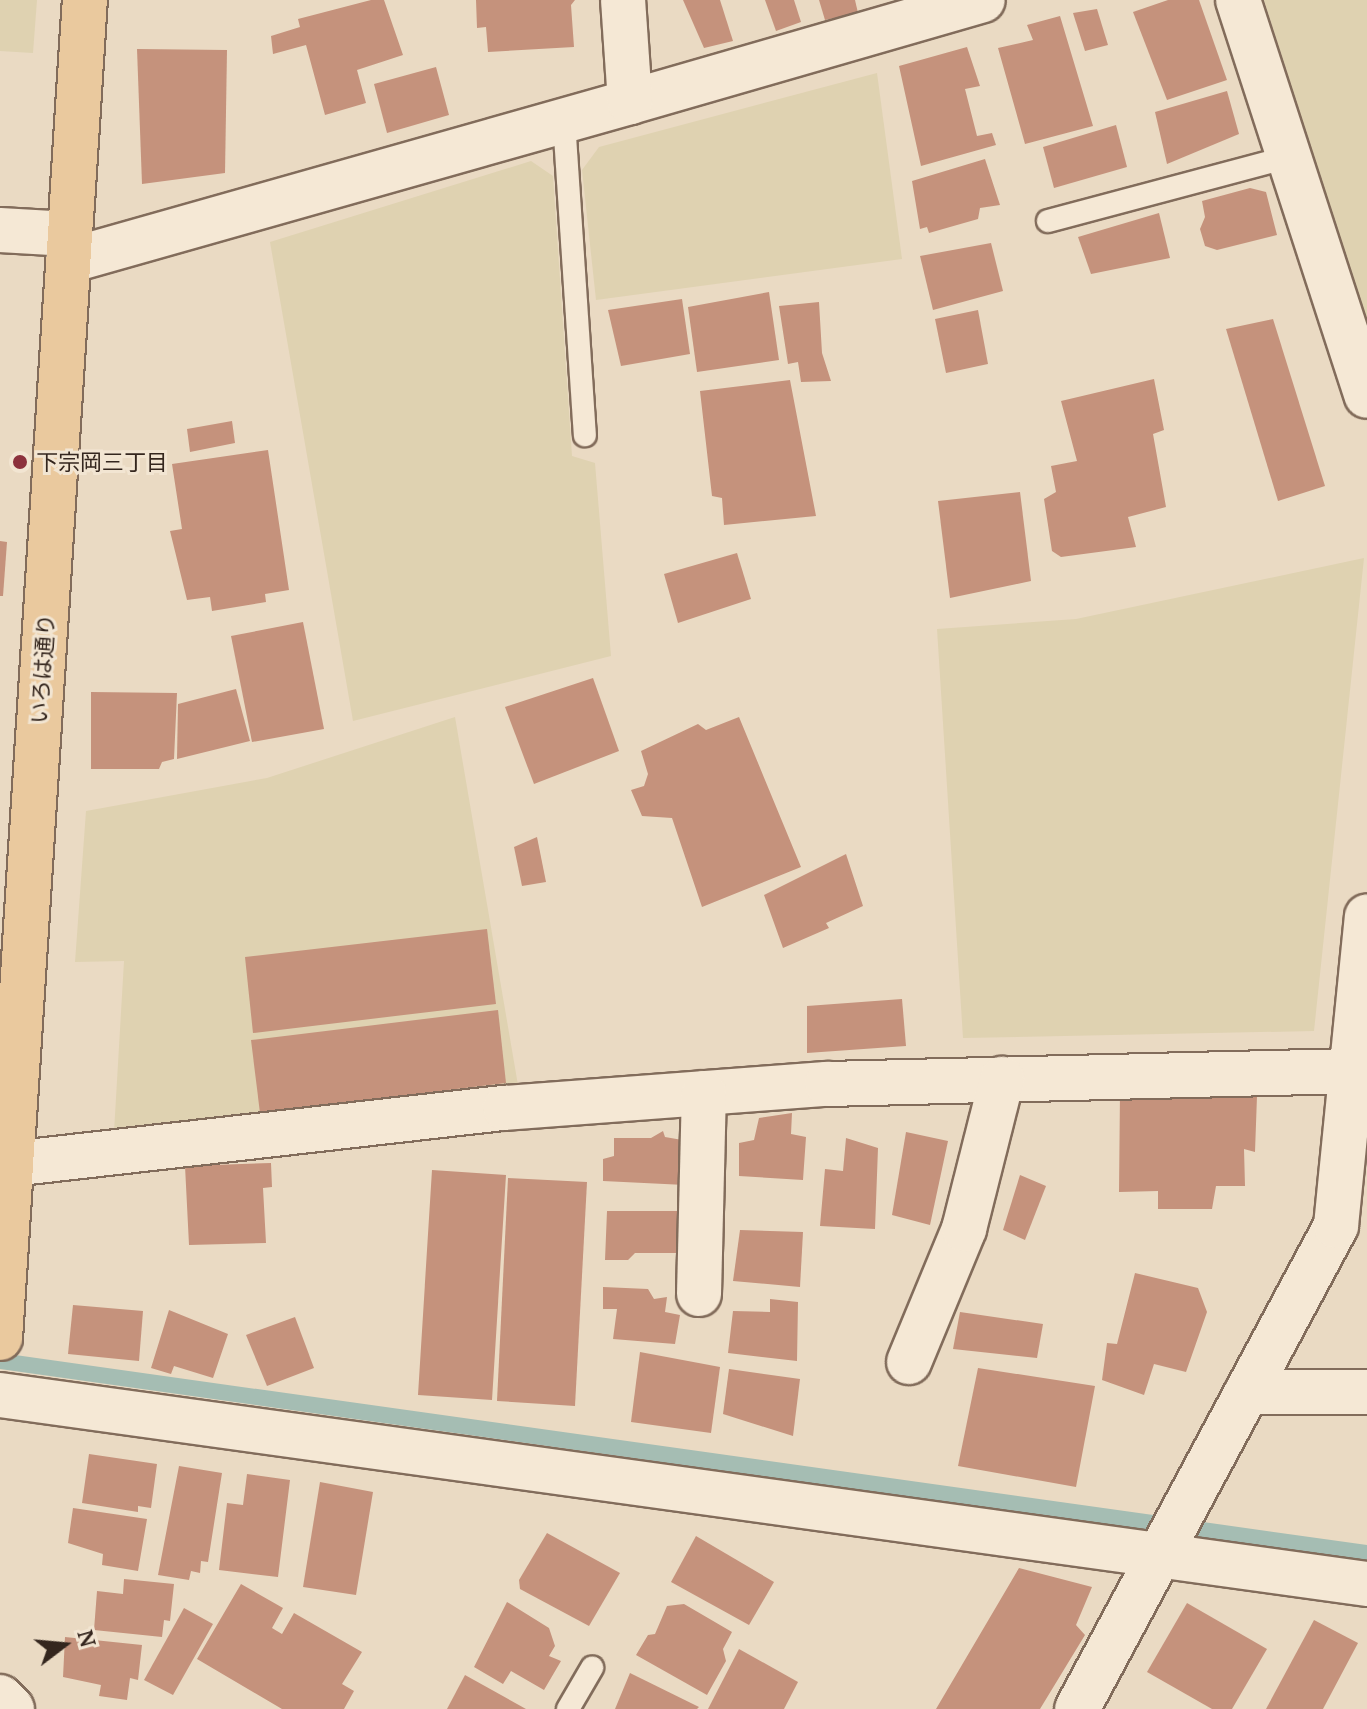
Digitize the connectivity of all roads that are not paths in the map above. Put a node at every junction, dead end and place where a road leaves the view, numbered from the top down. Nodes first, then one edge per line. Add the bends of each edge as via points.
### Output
1 (85, 0) edge
2 (623, 0) edge
3 (983, 0) edge
4 (1238, 0) edge
5 (630, 102) junction
6 (564, 121) junction
7 (1289, 157) junction
8 (1048, 221) dead end
9 (0, 230) edge
10 (68, 248) junction
11 (1367, 396) edge
12 (585, 435) dead end
13 (1367, 917) edge
14 (1350, 1071) junction
15 (1002, 1079) junction
16 (704, 1093) junction
17 (11, 1164) junction
18 (699, 1294) dead end
19 (1, 1323) edge
20 (0, 1338) edge
21 (909, 1362) dead end
22 (1247, 1392) junction
23 (1367, 1392) edge
24 (0, 1395) edge
25 (1161, 1554) junction
26 (1367, 1584) edge
27 (592, 1668) dead end
28 (0, 1697) edge
29 (12, 1709) edge
30 (568, 1709) edge
31 (1077, 1709) edge

1 - 10 main road, いろは通り
2 - 5 street
3 - 5 street
4 - 7 street
5 - 6 street
6 - 10 street
6 - 12 lane
7 - 8 lane
7 - 11 street
9 - 10 street
10 - 17 main road, いろは通り
13 - 14 street
14 - 15 street
14 - 22 street via 1336,1226
15 - 16 street
15 - 21 street via 964,1229
16 - 17 street via 505,1108
16 - 18 street
17 - 19 main road, いろは通り
19 - 20 main road, いろは通り
22 - 23 street
22 - 25 street
24 - 25 street
25 - 26 street
25 - 31 street
27 - 30 lane
28 - 29 street

